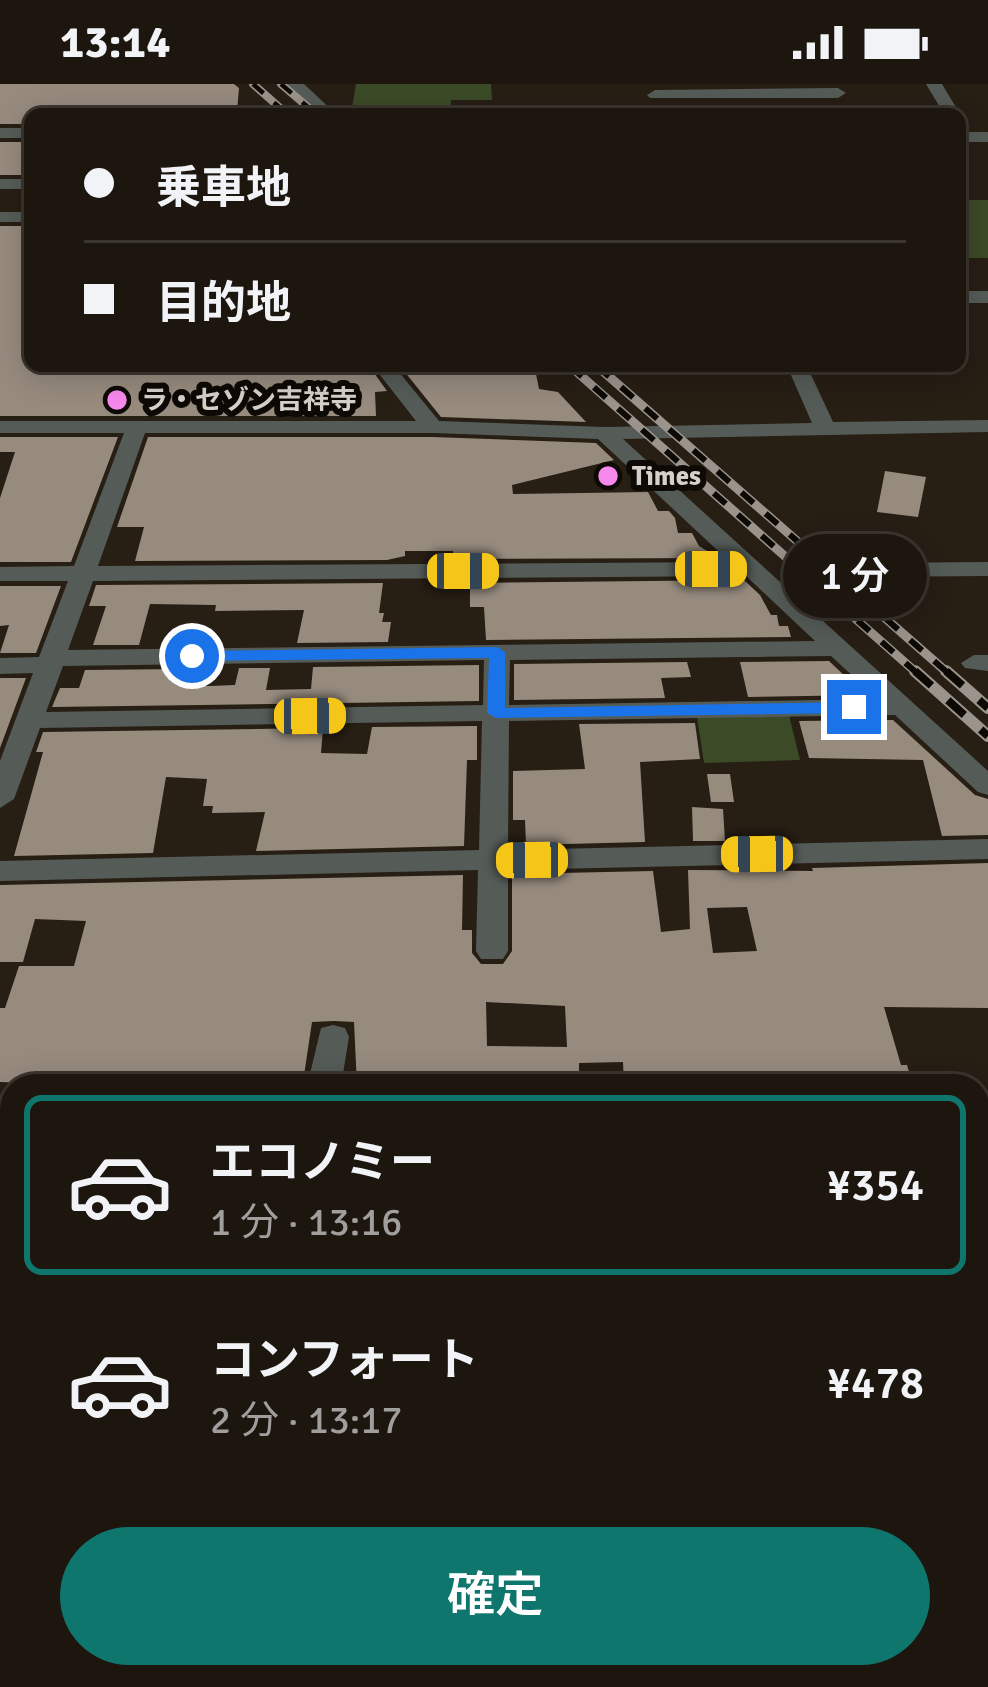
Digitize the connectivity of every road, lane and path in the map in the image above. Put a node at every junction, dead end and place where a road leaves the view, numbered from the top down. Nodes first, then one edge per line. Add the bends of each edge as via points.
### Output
1 (295, 84) edge
2 (836, 89) edge
3 (654, 90) edge
4 (321, 108) edge
5 (388, 372) edge
6 (800, 372) edge
7 (988, 426) edge
8 (0, 427) edge
9 (137, 427) junction
10 (433, 427) junction
11 (825, 428) junction
12 (604, 433) junction
13 (752, 569) junction
14 (988, 569) edge
15 (860, 570) dead end
16 (0, 574) edge
17 (84, 574) junction
18 (836, 648) junction
19 (497, 652) junction
20 (52, 662) junction
21 (0, 666) edge
22 (901, 707) junction
23 (496, 713) junction
24 (30, 720) junction
25 (988, 786) edge
26 (0, 799) edge
27 (988, 849) edge
28 (494, 860) junction
29 (0, 871) edge
30 (492, 951) dead end
31 (333, 1037) dead end
32 (326, 1074) edge

1 - 4 street
2 - 3 street
5 - 10 street
6 - 11 street
7 - 11 street
8 - 9 street
9 - 10 street
9 - 17 street
10 - 12 street
11 - 12 street
12 - 13 street
13 - 17 street
13 - 18 street
14 - 15 street
16 - 17 street
17 - 20 street
18 - 19 street
18 - 22 street
19 - 20 street
19 - 23 street
20 - 21 street
20 - 24 street
22 - 23 street
22 - 25 street
23 - 24 street
23 - 28 street
24 - 26 street
27 - 28 street
28 - 29 street
28 - 30 street
31 - 32 street

